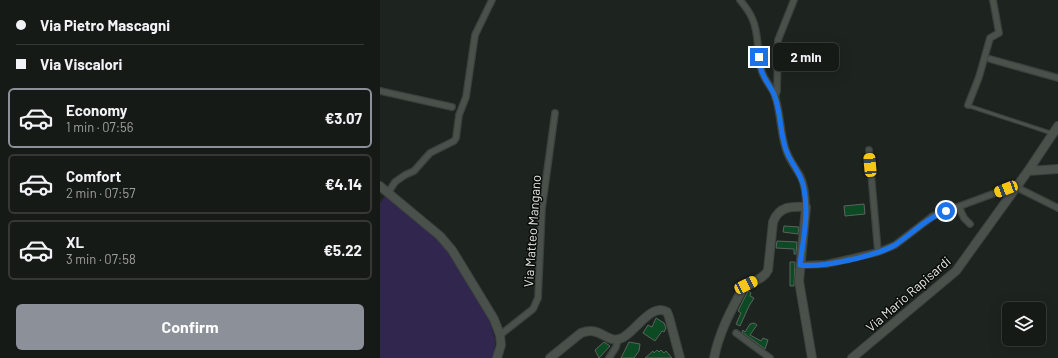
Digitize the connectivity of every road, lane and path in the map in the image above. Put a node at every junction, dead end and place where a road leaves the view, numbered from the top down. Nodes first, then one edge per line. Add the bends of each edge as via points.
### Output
1 (492, 0) edge
2 (740, 0) edge
3 (794, 0) edge
4 (993, 0) edge
5 (990, 59) dead end
6 (1058, 78) edge
7 (380, 91) edge
8 (775, 97) junction
9 (968, 106) joint
10 (452, 108) dead end
11 (555, 113) dead end
12 (1058, 126) edge
13 (1052, 134) junction
14 (869, 150) dead end
15 (1058, 168) edge
16 (1028, 171) junction
17 (380, 186) edge
18 (1016, 187) junction
19 (388, 193) junction
20 (959, 206) junction
21 (806, 207) junction
22 (1058, 208) edge
23 (970, 224) dead end
24 (878, 252) junction
25 (800, 265) junction
26 (736, 333) dead end
27 (500, 335) junction
28 (618, 339) junction
29 (497, 358) edge
30 (550, 358) edge
31 (609, 358) edge
32 (680, 358) edge
33 (714, 358) edge
34 (770, 358) edge
35 (812, 358) edge
36 (852, 358) edge

1 - 19 street via 475,35 466,97 459,115 456,138 430,153 414,171 395,182
2 - 8 street via 753,19 762,72
3 - 8 street via 778,40
4 - 9 street via 999,33 990,38
5 - 6 street
7 - 10 street
8 - 21 street via 783,140 803,183
9 - 13 lane
11 - 27 street, Via Matteo Mangano via 542,208 538,298 533,309
12 - 13 street, Via Mario Rapisardi
13 - 16 street, Via Mario Rapisardi
14 - 24 street
15 - 16 street
16 - 18 street, Via Mario Rapisardi
17 - 19 street
18 - 20 street
18 - 22 street
18 - 36 street, Via Mario Rapisardi via 956,271
19 - 27 street via 448,245 488,307
20 - 23 street
20 - 24 street via 933,216 894,245
21 - 25 street
21 - 33 street via 790,207 775,216 768,270 763,277 746,285 742,290 721,330
24 - 25 street via 826,264
25 - 35 street via 799,281
26 - 34 street
27 - 29 street via 501,345
28 - 30 street via 613,340 597,331 587,330
28 - 31 street
28 - 32 street via 627,335 655,310 664,310 669,317

